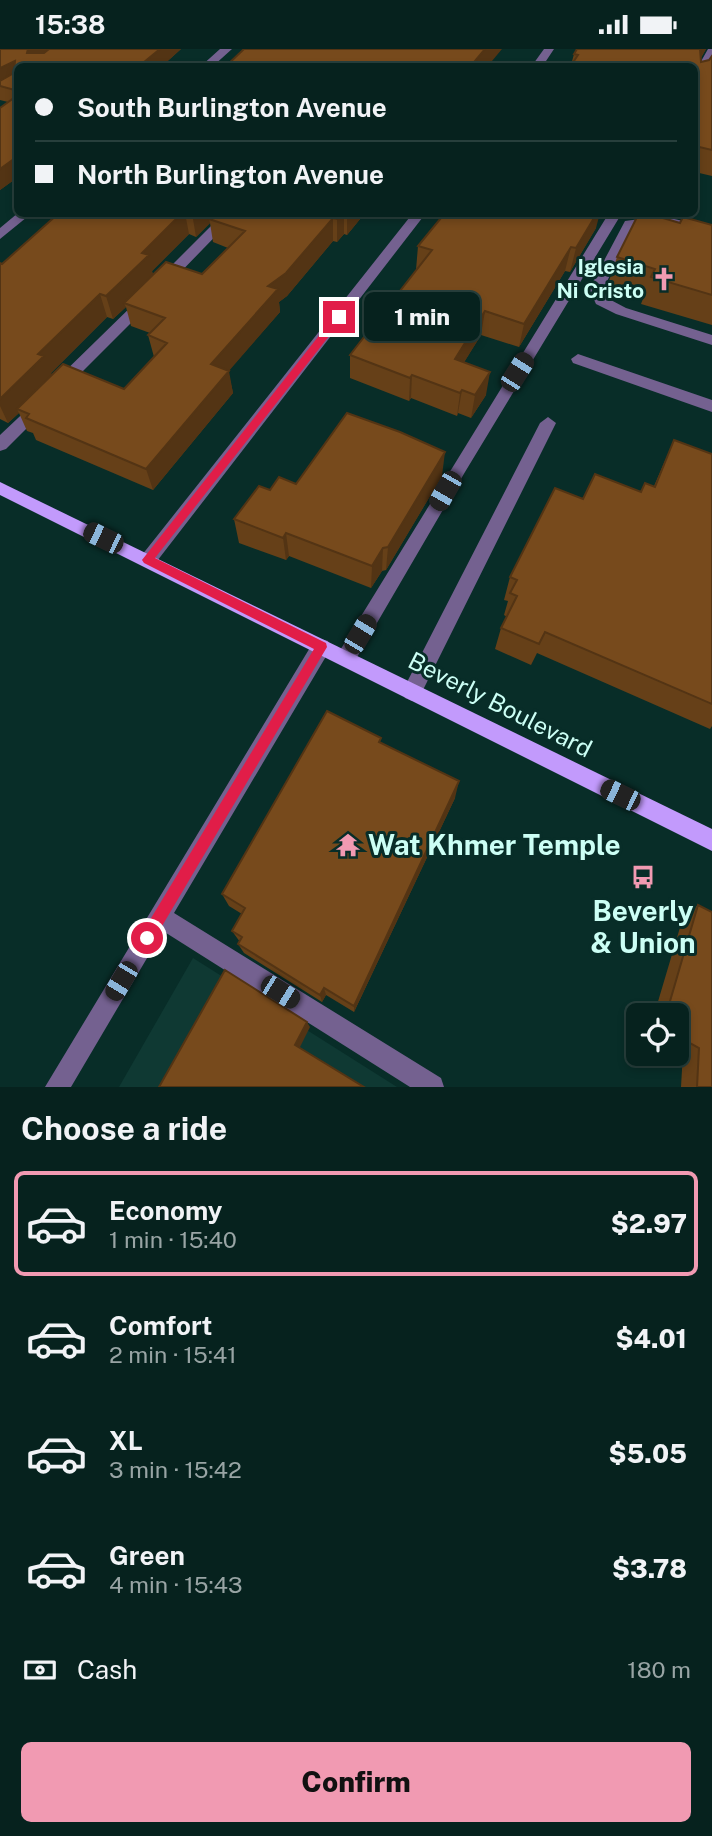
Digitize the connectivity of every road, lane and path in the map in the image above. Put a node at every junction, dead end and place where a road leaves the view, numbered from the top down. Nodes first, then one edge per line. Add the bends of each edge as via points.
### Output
1 (227, 49) edge
2 (712, 51) edge
3 (210, 63) edge
4 (698, 76) edge
5 (21, 217) edge
6 (228, 217) edge
7 (417, 217) edge
8 (614, 217) edge
9 (712, 232) edge
10 (0, 235) edge
11 (712, 340) edge
12 (578, 359) dead end
13 (712, 406) edge
14 (548, 423) dead end
15 (0, 445) edge
16 (0, 488) edge
17 (148, 560) junction
18 (321, 647) junction
19 (346, 658) junction
20 (412, 692) junction
21 (712, 840) edge
22 (160, 917) junction
23 (57, 1087) edge
24 (432, 1087) edge

1 - 3 street
2 - 4 street
5 - 10 street
6 - 15 street
7 - 17 street
8 - 19 street
9 - 11 street via 653,218 630,224 596,289 601,301 621,311
12 - 13 street
14 - 20 street
16 - 17 main road, Beverly Boulevard
17 - 18 main road, Beverly Boulevard
18 - 19 main road, Beverly Boulevard
18 - 22 street
19 - 20 main road, Beverly Boulevard
20 - 21 main road, Beverly Boulevard
22 - 23 street
22 - 24 street

